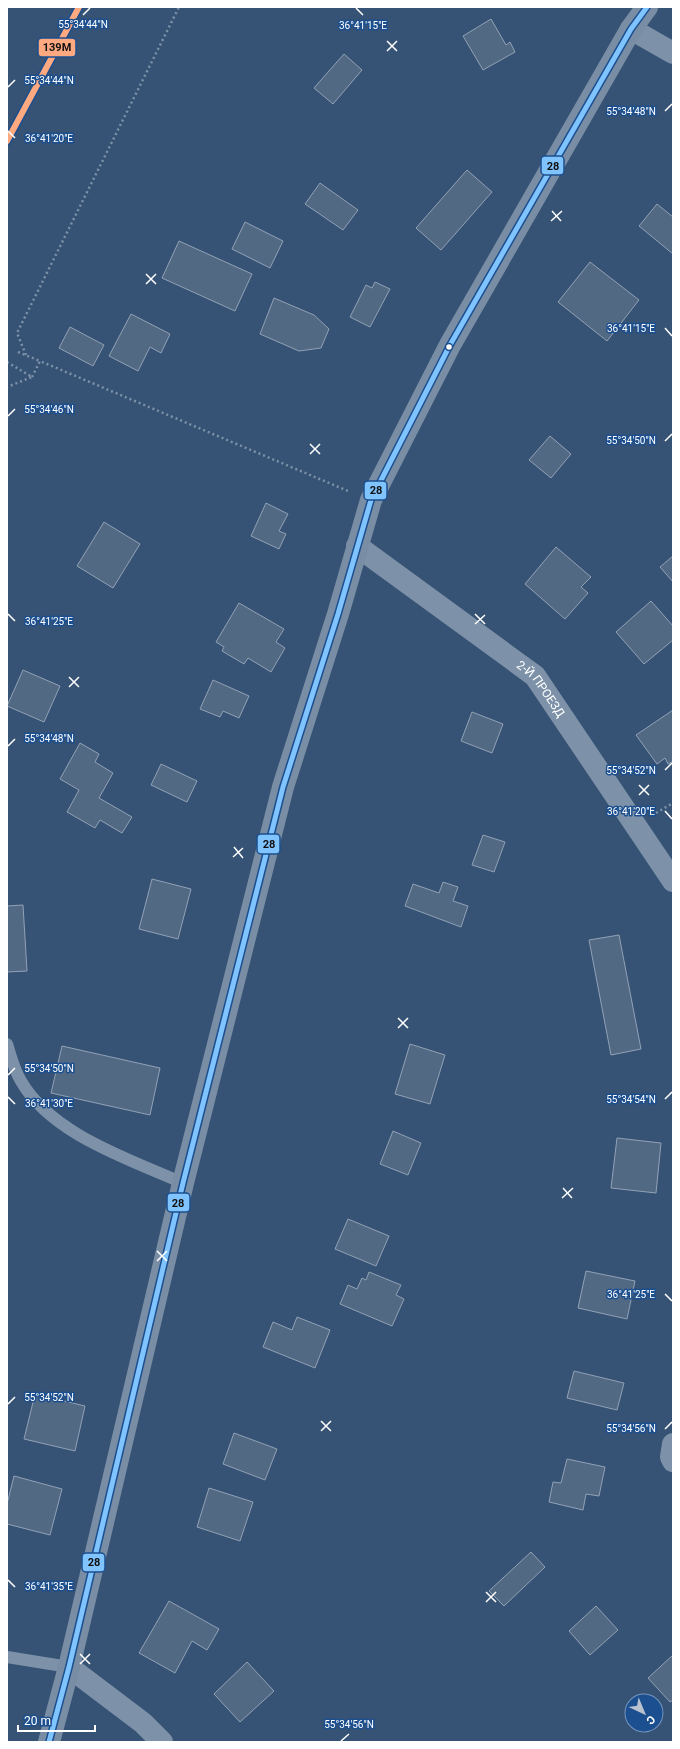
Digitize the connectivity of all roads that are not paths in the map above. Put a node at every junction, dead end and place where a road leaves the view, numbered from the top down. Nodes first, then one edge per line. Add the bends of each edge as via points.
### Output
1 (647, 7) edge
2 (631, 29) junction
3 (673, 53) edge
4 (358, 546) junction
5 (673, 881) edge
6 (7, 1044) edge
7 (183, 1183) junction
8 (673, 1444) edge
9 (673, 1461) edge
10 (7, 1657) edge
11 (69, 1667) junction
12 (50, 1742) edge
13 (162, 1742) edge

1 - 2 street
2 - 3 street
2 - 4 street via 450,345 371,500
4 - 5 street, 2-Й ПРОЕЗД via 535,676
4 - 7 street via 283,787
6 - 7 lane via 20,1080 31,1098 53,1119 94,1143
7 - 11 street
8 - 9 street
10 - 11 lane
11 - 12 street
11 - 13 street via 143,1723

